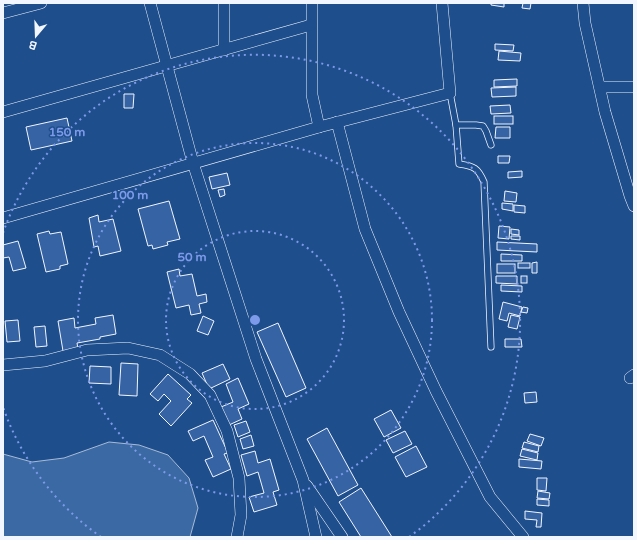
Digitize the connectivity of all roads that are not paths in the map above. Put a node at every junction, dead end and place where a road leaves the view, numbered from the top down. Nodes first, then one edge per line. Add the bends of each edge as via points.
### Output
1 (41, 3) edge
2 (150, 3) edge
3 (224, 3) edge
4 (312, 3) edge
5 (442, 3) edge
6 (583, 3) edge
7 (3, 13) edge
8 (311, 25) junction
9 (224, 50) junction
10 (167, 66) junction
11 (600, 87) junction
12 (634, 87) edge
13 (450, 93) junction
14 (3, 112) edge
15 (337, 122) junction
16 (456, 125) junction
17 (319, 127) junction
18 (491, 145) dead end
19 (193, 163) junction
20 (634, 206) edge
21 (3, 218) edge
22 (491, 347) dead end
23 (3, 365) edge
24 (303, 480) junction
25 (237, 537) edge
26 (316, 537) edge
27 (342, 537) edge
28 (523, 537) edge

1 - 7 street
2 - 10 street
3 - 9 street
4 - 8 street
5 - 13 street
6 - 11 street via 585,23
8 - 9 street
8 - 17 street via 312,95
9 - 10 street
10 - 14 street
10 - 19 street
11 - 12 street
11 - 20 street via 605,112
13 - 15 street
13 - 16 lane
15 - 17 street
15 - 28 street via 365,229 398,312 490,497
16 - 18 lane via 483,126
16 - 22 lane via 460,164 478,170 484,182
17 - 19 street
19 - 21 street
19 - 24 street via 256,359
23 - 25 street via 45,361 87,350 128,348 160,355 190,374 210,395 227,431 239,478 241,515
24 - 26 street
24 - 27 street

